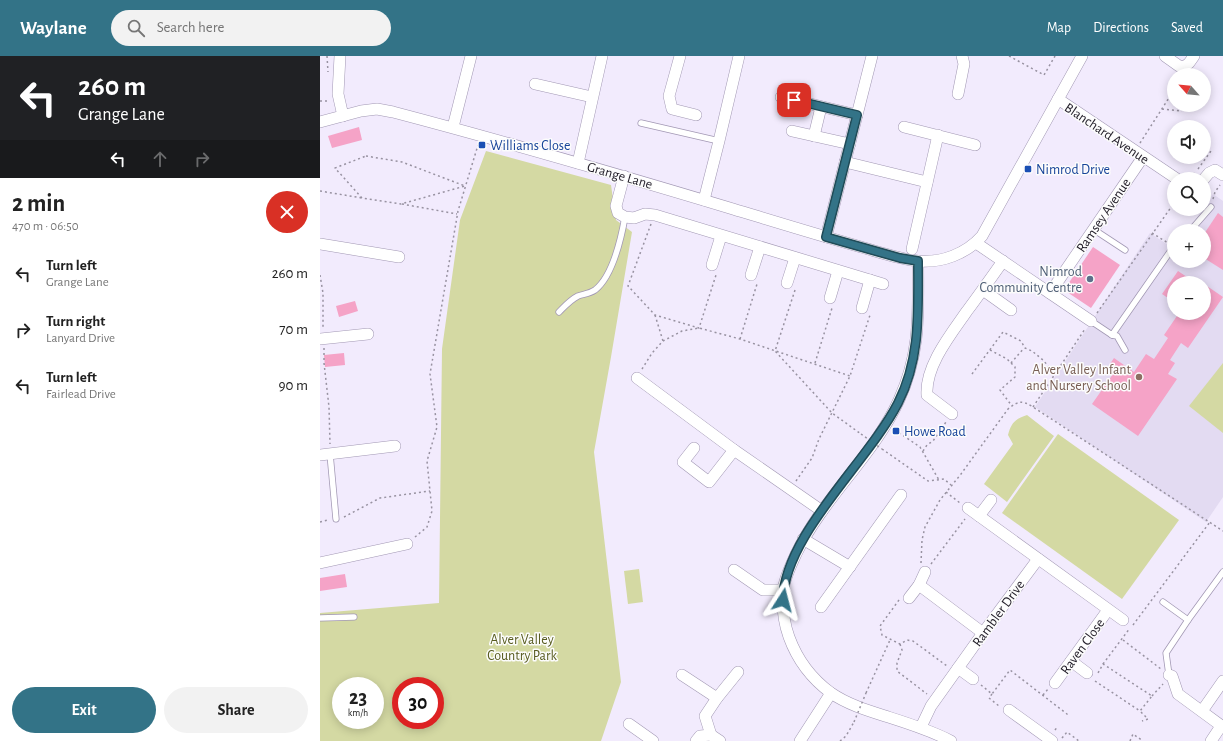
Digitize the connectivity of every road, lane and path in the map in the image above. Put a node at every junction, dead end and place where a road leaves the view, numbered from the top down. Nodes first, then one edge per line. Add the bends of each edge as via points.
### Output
1 (340, 56) edge
2 (471, 56) edge
3 (602, 56) edge
4 (680, 56) edge
5 (739, 56) edge
6 (872, 56) edge
7 (962, 56) edge
8 (1009, 56) edge
9 (1055, 56) edge
10 (1082, 56) edge
11 (1164, 56) edge
12 (1194, 56) edge
13 (535, 84) dead end
14 (958, 94) dead end
15 (592, 97) junction
16 (781, 97) dead end
17 (1058, 99) junction
18 (330, 100) dead end
19 (320, 101) edge
20 (1167, 101) edge
21 (821, 107) junction
22 (1162, 109) junction
23 (1167, 110) edge
24 (696, 115) dead end
25 (857, 115) junction
26 (343, 116) junction
27 (320, 122) edge
28 (641, 123) dead end
29 (904, 127) dead end
30 (453, 128) junction
31 (792, 131) dead end
32 (480, 135) junction
33 (938, 135) junction
34 (814, 136) junction
35 (719, 141) junction
36 (850, 144) junction
37 (975, 144) dead end
38 (1138, 154) junction
39 (845, 162) junction
40 (578, 163) junction
41 (1211, 172) edge
42 (1167, 173) edge
43 (1223, 175) edge
44 (624, 176) junction
45 (1223, 181) edge
46 (927, 182) junction
47 (466, 186) junction
48 (320, 191) edge
49 (362, 198) junction
50 (704, 200) junction
51 (401, 204) junction
52 (1211, 207) edge
53 (1167, 212) edge
54 (457, 214) junction
55 (655, 215) junction
56 (1203, 216) edge
57 (625, 217) junction
58 (1196, 224) edge
59 (1093, 229) junction
60 (1152, 233) junction
61 (721, 236) junction
62 (826, 237) junction
63 (1167, 242) edge
64 (976, 243) junction
65 (320, 244) edge
66 (760, 247) junction
67 (912, 249) dead end
68 (1125, 250) dead end
69 (1167, 256) edge
70 (399, 257) dead end
71 (795, 258) junction
72 (918, 261) junction
73 (1003, 262) junction
74 (712, 265) joint
75 (838, 271) junction
76 (320, 275) edge
77 (751, 275) joint
78 (870, 280) junction
79 (787, 283) joint
80 (882, 284) dead end
81 (983, 290) junction
82 (1050, 293) junction
83 (830, 298) joint
84 (862, 308) joint
85 (1011, 310) dead end
86 (559, 312) dead end
87 (655, 315) junction
88 (1090, 321) junction
89 (699, 328) junction
90 (368, 334) dead end
91 (1112, 335) junction
92 (322, 338) edge
93 (740, 339) junction
94 (663, 342) junction
95 (1025, 348) junction
96 (990, 350) junction
97 (1124, 350) dead end
98 (775, 351) junction
99 (815, 363) junction
100 (1011, 363) junction
101 (972, 374) dead end
102 (1055, 374) junction
103 (850, 376) junction
104 (637, 378) joint
105 (1012, 406) junction
106 (1033, 407) junction
107 (832, 412) junction
108 (952, 414) joint
109 (886, 424) junction
110 (394, 446) dead end
111 (694, 448) dead end
112 (734, 450) junction
113 (922, 451) junction
114 (325, 454) edge
115 (939, 480) junction
116 (952, 485) junction
117 (790, 489) junction
118 (430, 491) junction
119 (901, 495) dead end
120 (991, 500) dead end
121 (968, 508) junction
122 (822, 511) junction
123 (979, 516) junction
124 (336, 519) junction
125 (320, 522) edge
126 (1210, 522) junction
127 (1223, 531) edge
128 (803, 539) junction
129 (407, 544) joint
130 (1038, 559) junction
131 (320, 563) edge
132 (850, 567) junction
133 (734, 570) dead end
134 (926, 570) joint
135 (1223, 572) edge
136 (919, 585) junction
137 (783, 590) junction
138 (909, 598) dead end
139 (1163, 602) dead end
140 (821, 607) dead end
141 (1108, 610) junction
142 (354, 617) dead end
143 (320, 618) edge
144 (1123, 620) dead end
145 (1188, 620) junction
146 (983, 633) junction
147 (890, 640) dead end
148 (1122, 640) junction
149 (900, 644) dead end
150 (1071, 661) junction
151 (1103, 664) junction
152 (958, 668) junction
153 (738, 672) dead end
154 (682, 675) dead end
155 (1092, 676) junction
156 (1171, 676) junction
157 (973, 679) joint
158 (1223, 681) edge
159 (1055, 683) dead end
160 (831, 693) junction
161 (992, 694) junction
162 (1152, 696) junction
163 (717, 698) junction
164 (935, 700) junction
165 (1009, 710) joint
166 (1140, 711) junction
167 (1202, 711) junction
168 (1066, 716) dead end
169 (1142, 721) dead end
170 (629, 724) dead end
171 (921, 727) junction
172 (1222, 727) edge
173 (716, 738) edge
174 (1045, 739) edge
175 (653, 741) edge
176 (696, 741) edge
177 (800, 741) edge
178 (840, 741) edge
179 (951, 741) edge
180 (1060, 741) edge
181 (1079, 741) edge
182 (1130, 741) edge
183 (1143, 741) edge
184 (1211, 741) edge

1 - 26 street via 338,94
2 - 30 street
3 - 15 street
4 - 24 street via 669,96 672,109
5 - 35 street
6 - 25 street
7 - 14 street via 964,64
8 - 9 path via 1044,75
10 - 17 street
11 - 12 street via 1184,67
13 - 15 street
15 - 40 street
16 - 21 street
17 - 38 street, Blanchard Avenue
17 - 64 street
18 - 19 path
20 - 22 path
21 - 25 street
21 - 34 street
22 - 23 path
22 - 38 path
25 - 36 street
26 - 27 street, Grange Lane
26 - 30 street, Grange Lane via 377,110
28 - 35 lane
29 - 33 street
30 - 32 street, Grange Lane
31 - 34 street
32 - 40 street, Grange Lane
32 - 47 path
33 - 37 street
33 - 46 street
34 - 36 street
35 - 50 street
36 - 39 street
38 - 42 street, Blanchard Avenue
38 - 59 street, Ramsey Avenue
39 - 46 street
39 - 62 street
40 - 44 street, Grange Lane
41 - 43 street via 1215,170
44 - 50 street, Grange Lane
44 - 57 street via 616,206 618,213
45 - 52 path via 1215,192
46 - 67 street
47 - 49 path via 402,162 366,156 335,168
47 - 51 path
47 - 54 path
48 - 49 path
49 - 51 path
50 - 62 street, Grange Lane
51 - 54 path
53 - 60 path
54 - 118 path via 430,374 437,427 427,461
55 - 57 street
55 - 61 street
55 - 87 path via 628,286
56 - 58 lane
57 - 86 lane via 614,260 604,279 595,290 578,296
59 - 68 lane
59 - 82 street, Ramsey Avenue
60 - 63 path
60 - 88 path
61 - 66 street
61 - 74 street
62 - 72 street, Grange Lane
64 - 72 street via 946,259
64 - 73 street
65 - 70 street
66 - 71 street
66 - 77 street
69 - 91 lane
71 - 75 street
71 - 79 street
72 - 109 street via 918,332 915,350 906,385
73 - 81 street
73 - 82 street
74 - 89 path via 719,267
75 - 78 street
75 - 83 street
76 - 92 path via 323,293
77 - 93 path via 758,278
78 - 80 street
78 - 84 street
79 - 98 path via 796,286
81 - 85 street
81 - 108 street via 941,348 927,388 927,395
82 - 88 street
83 - 99 path via 834,299
84 - 103 path via 872,310
87 - 89 path
87 - 94 path
88 - 91 lane
88 - 102 path
89 - 93 path
89 - 94 path via 682,331
90 - 92 street
91 - 97 lane via 1117,336
92 - 114 path via 329,407
93 - 98 path
94 - 104 path via 652,353
95 - 96 path via 1021,341 1003,332
95 - 100 path
95 - 102 path via 1043,360
96 - 100 path
96 - 101 path
98 - 99 path
98 - 107 path
99 - 103 path
100 - 105 path via 1015,377 1000,390
102 - 106 path
103 - 107 path
104 - 112 street
105 - 106 path via 1025,402
105 - 116 path
106 - 126 path
107 - 115 path, bridge via 928,481
107 - 117 path via 812,458
108 - 113 path via 933,441
109 - 113 path
109 - 122 street
110 - 114 street
111 - 112 street via 683,462 709,482
112 - 117 street
113 - 115 path
114 - 124 lane
115 - 116 path via 944,479
116 - 121 path via 946,492
117 - 122 street
118 - 124 path via 380,498
118 - 129 path via 432,511 427,527
119 - 132 street
120 - 123 street
121 - 123 street, Raven Close
121 - 134 path via 967,516
122 - 128 street
123 - 130 street, Raven Close
124 - 125 path
126 - 127 path
126 - 148 path
128 - 132 street
128 - 137 street via 791,564
129 - 131 street
130 - 141 street, Raven Close
130 - 146 street, Rambler Drive
132 - 140 street
133 - 137 street via 763,590
134 - 136 street
135 - 145 lane
136 - 138 street
136 - 146 street
137 - 160 street via 786,629 793,648 814,678
139 - 145 lane
141 - 144 street, Raven Close
141 - 150 street, Raven Close
142 - 143 lane
145 - 156 lane via 1166,653
146 - 152 street, Rambler Drive
147 - 178 path, bridge via 854,722
148 - 151 path
148 - 156 path
149 - 164 path via 902,650 897,671
150 - 155 street
150 - 159 street, Raven Close
151 - 155 path
151 - 162 path
152 - 157 street
152 - 164 street, Rambler Drive
153 - 163 street
154 - 163 street
155 - 166 path
156 - 162 path
156 - 167 street via 1178,694
157 - 161 path
158 - 167 street
160 - 171 street via 865,709
160 - 177 street
161 - 165 path via 989,698 1008,712
161 - 168 path via 1010,670 1068,714
162 - 166 path
163 - 173 street via 705,716
164 - 171 street, Rambler Drive
165 - 174 street
166 - 169 path via 1148,719
167 - 172 street
170 - 175 street
171 - 179 street
172 - 184 street
173 - 176 street via 700,736
180 - 181 path via 1067,732
182 - 183 path via 1134,733

